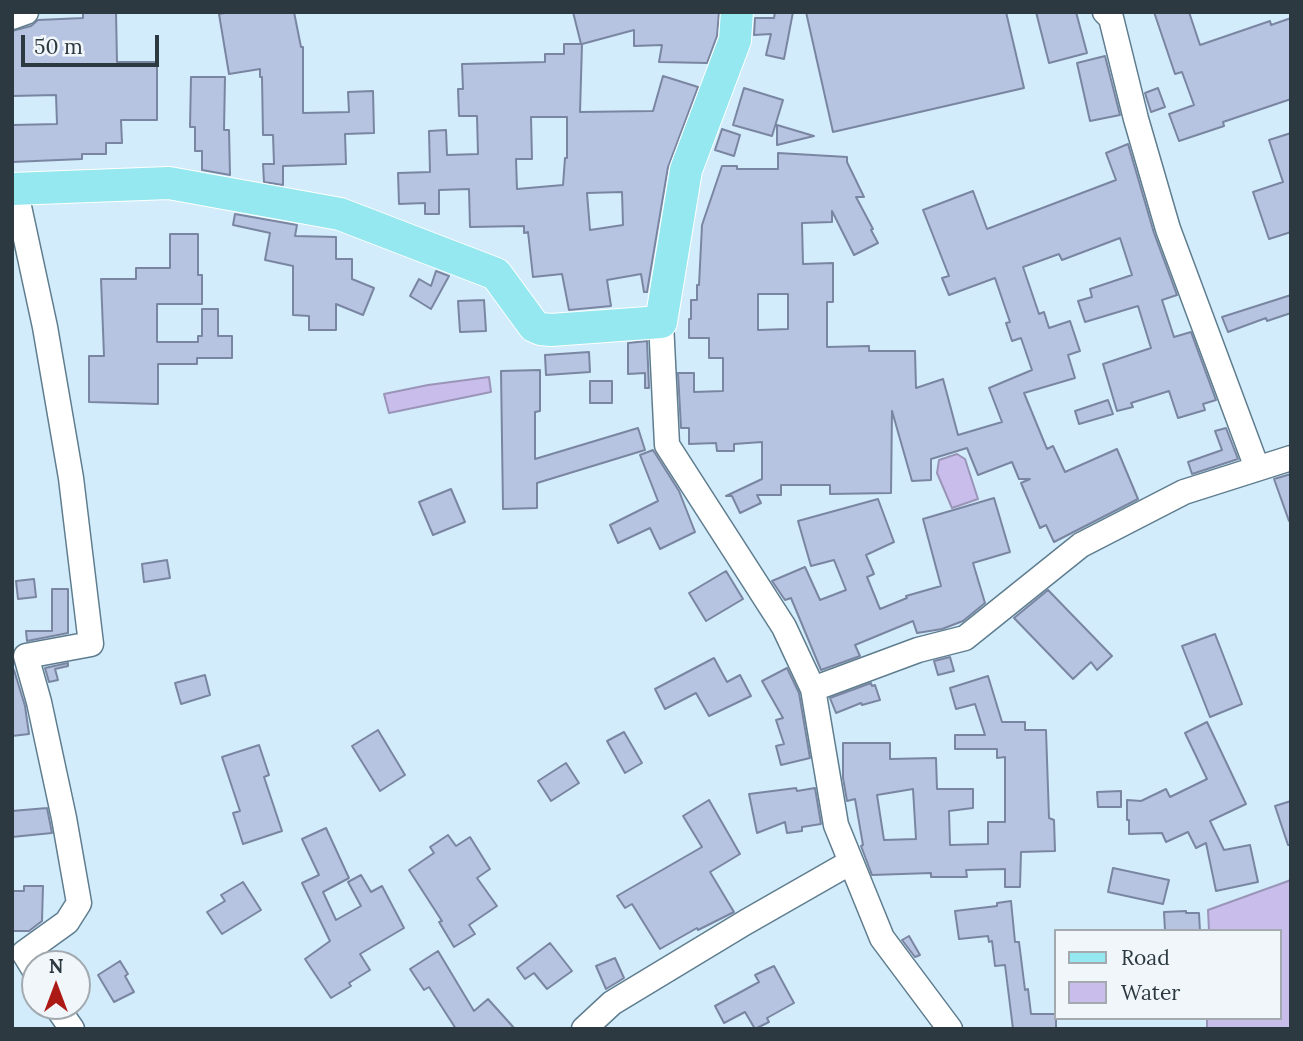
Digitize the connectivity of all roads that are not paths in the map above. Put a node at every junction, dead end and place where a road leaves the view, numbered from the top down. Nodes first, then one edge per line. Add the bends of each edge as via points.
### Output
1 (26, 12) edge
2 (737, 12) edge
3 (1105, 12) edge
4 (12, 17) edge
5 (14, 189) edge
6 (661, 323) junction
7 (1291, 458) edge
8 (1256, 468) junction
9 (813, 689) junction
10 (851, 862) junction
11 (28, 950) edge
12 (584, 1029) edge
13 (950, 1029) edge

1 - 4 street
2 - 6 main road via 735,40 685,170
3 - 8 street via 1111,18 1168,229
5 - 6 main road via 169,183 340,214 496,274 534,326 541,329
5 - 11 street via 45,327 71,478 91,644 26,656 79,904 67,922
6 - 9 street via 667,445 784,627
7 - 8 street
8 - 9 street via 1184,492 1081,545 965,638 918,650
9 - 10 street via 836,825
10 - 12 street via 612,1003
10 - 13 street via 882,938

